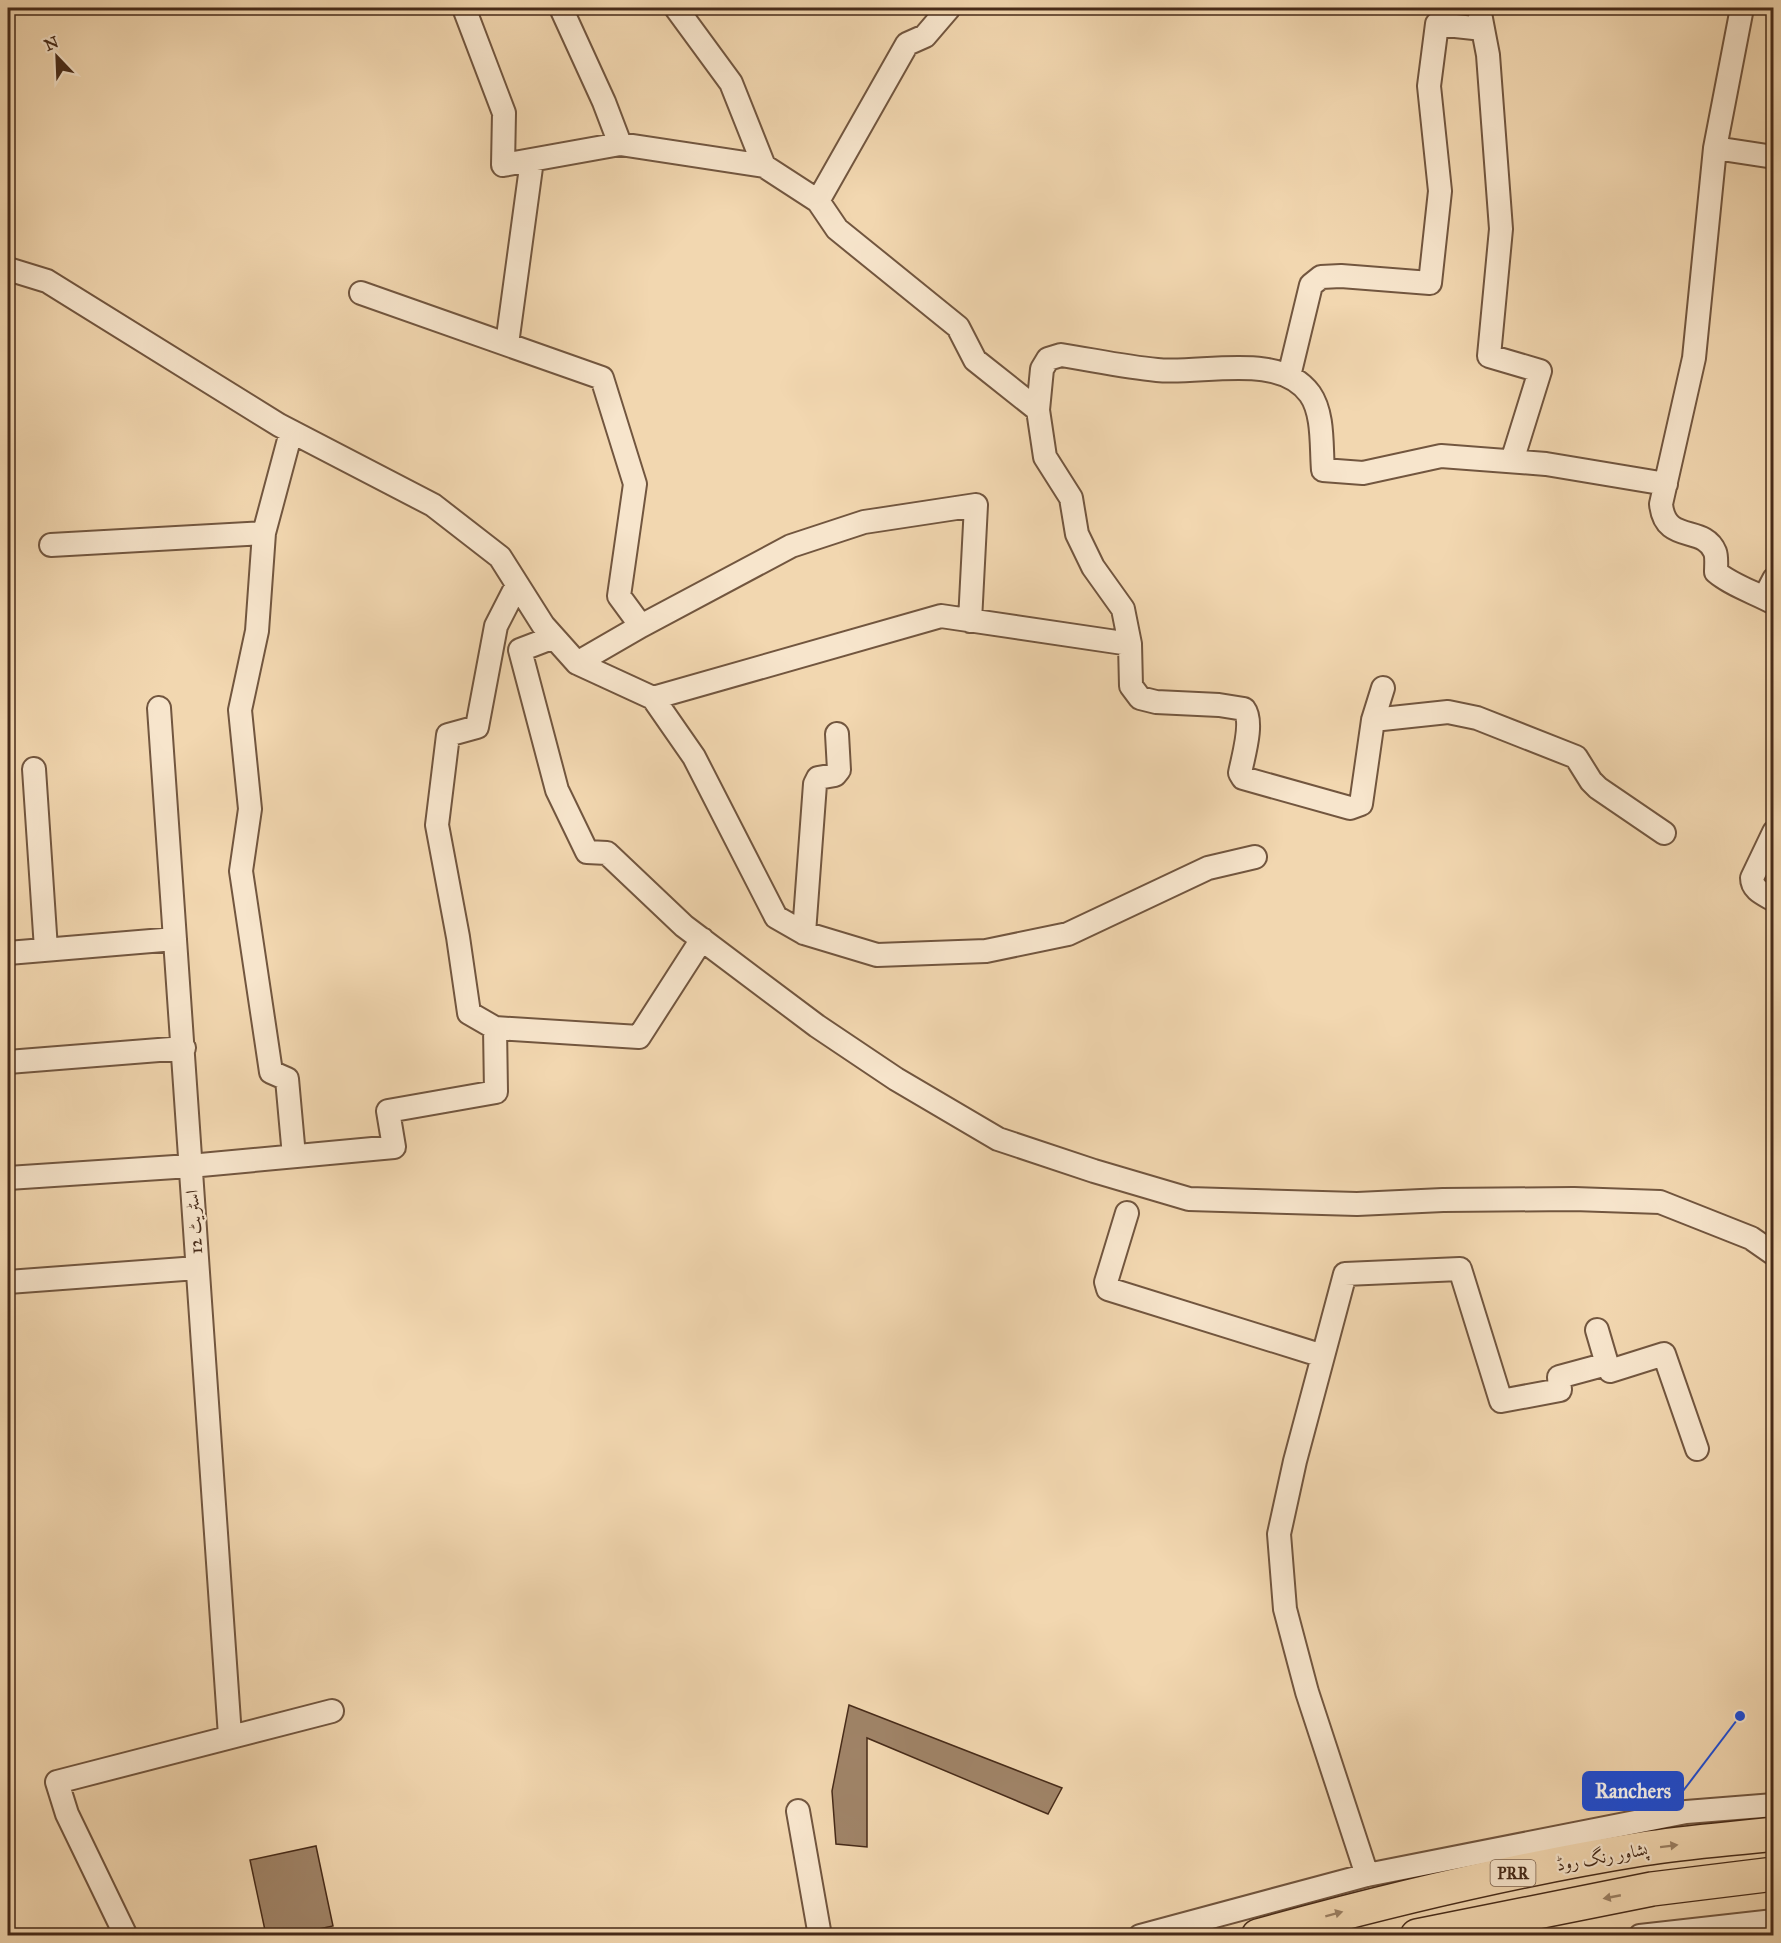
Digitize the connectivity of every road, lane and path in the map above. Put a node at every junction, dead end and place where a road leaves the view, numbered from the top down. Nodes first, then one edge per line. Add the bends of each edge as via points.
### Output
1 (464, 8) edge
2 (561, 8) edge
3 (676, 8) edge
4 (948, 8) edge
5 (1742, 8) edge
6 (1481, 18) edge
7 (620, 144) junction
8 (1715, 148) junction
9 (1773, 157) edge
10 (532, 160) junction
11 (764, 166) junction
12 (818, 201) junction
13 (8, 269) edge
14 (361, 293) dead end
15 (507, 344) junction
16 (1289, 376) junction
17 (1038, 410) junction
18 (291, 432) junction
19 (1512, 461) junction
20 (1666, 484) junction
21 (264, 533) junction
22 (51, 545) dead end
23 (518, 585) junction
24 (1770, 593) edge
25 (970, 621) junction
26 (641, 626) junction
27 (554, 637) junction
28 (1130, 644) junction
29 (577, 663) junction
30 (1383, 688) dead end
31 (653, 699) junction
32 (159, 708) dead end
33 (1373, 720) junction
34 (837, 734) dead end
35 (34, 769) dead end
36 (1664, 832) dead end
37 (1773, 832) edge
38 (1255, 857) dead end
39 (1773, 900) edge
40 (804, 933) junction
41 (175, 939) junction
42 (702, 939) junction
43 (46, 949) junction
44 (8, 953) edge
45 (495, 1028) junction
46 (184, 1048) junction
47 (8, 1062) edge
48 (294, 1156) junction
49 (190, 1166) junction
50 (8, 1178) edge
51 (1127, 1213) dead end
52 (1773, 1254) edge
53 (198, 1268) junction
54 (8, 1282) edge
55 (1597, 1330) dead end
56 (1323, 1356) junction
57 (1607, 1364) junction
58 (1697, 1449) dead end
59 (332, 1711) dead end
60 (231, 1736) junction
61 (1773, 1805) edge
62 (798, 1811) dead end
63 (1773, 1834) edge
64 (1773, 1874) edge
65 (1367, 1875) junction
66 (1773, 1922) edge
67 (126, 1935) edge
68 (820, 1935) edge
69 (1140, 1935) edge
70 (1258, 1935) edge
71 (1417, 1935) edge
72 (1640, 1935) edge

1 - 10 street via 504,113 503,165
2 - 7 street
3 - 11 street via 731,83
4 - 12 street via 925,36 907,44
5 - 8 street
6 - 16 street via 1437,24 1429,86 1440,190 1430,283 1321,277 1311,285
6 - 19 street via 1488,55 1502,229 1489,356 1540,371
7 - 10 street
7 - 11 street
8 - 9 street
8 - 20 street via 1694,358
10 - 15 street
11 - 12 street
12 - 17 street via 837,229 958,327 975,360
13 - 18 street via 47,281
14 - 15 street
15 - 26 street via 602,378 635,484 619,596
16 - 17 street via 1255,367 1159,370 1061,356 1047,359 1042,369
16 - 19 street via 1310,394 1318,413 1323,470 1364,473 1441,456
17 - 28 street via 1045,457 1071,498 1077,534 1093,567 1123,609
18 - 21 street
18 - 23 street via 433,505 500,557
19 - 20 street
20 - 24 street via 1662,515 1670,527 1710,544 1716,553 1716,572 1723,578
21 - 22 street
21 - 48 street via 257,631 240,710 250,808 241,871 271,1072 287,1079
23 - 27 street
23 - 45 street via 496,626 477,726 448,735 437,825 469,1013
25 - 26 street via 976,505 864,522 791,546
25 - 28 street
25 - 31 street via 940,616
26 - 29 street
27 - 29 street
27 - 42 street via 520,650 557,790 587,852 607,853
28 - 33 street via 1131,687 1140,698 1244,709 1248,726 1240,773 1246,780 1350,808 1361,804
29 - 31 street
30 - 33 street
31 - 40 street via 694,757 776,917
32 - 41 street, اسٹریٹ 12
33 - 36 street via 1448,712 1496,725 1576,757 1598,788
34 - 40 street via 839,770 835,775 818,778 815,784
35 - 43 street
37 - 39 street via 1752,884
38 - 40 street via 1209,868 1068,934 986,951 878,955
41 - 43 street
41 - 46 street, اسٹریٹ 12
42 - 45 street via 639,1036
42 - 52 street via 817,1026 896,1079 998,1138 1189,1199 1357,1204 1574,1199 1660,1202 1751,1238
43 - 44 street
45 - 48 street via 496,1092 388,1111 394,1147
46 - 47 street
46 - 49 street, اسٹریٹ 12
48 - 49 street
49 - 50 street
49 - 53 street, اسٹریٹ 12
51 - 56 street via 1106,1282 1108,1289
53 - 54 street
53 - 60 street, اسٹریٹ 12
55 - 57 street
56 - 57 street via 1345,1274 1460,1269 1501,1401 1560,1390 1559,1377
56 - 65 street via 1279,1534 1285,1609 1307,1692
57 - 58 street via 1610,1371 1664,1354
59 - 60 street
60 - 67 street via 57,1782 67,1814
61 - 65 street via 1686,1812
62 - 68 street
70 -> 63 highway, پشاور رنگ روڈ / PRR via 1493,1877 1643,1849
64 -> 71 highway, PRR via 1652,1889
65 - 69 street
66 - 72 street

